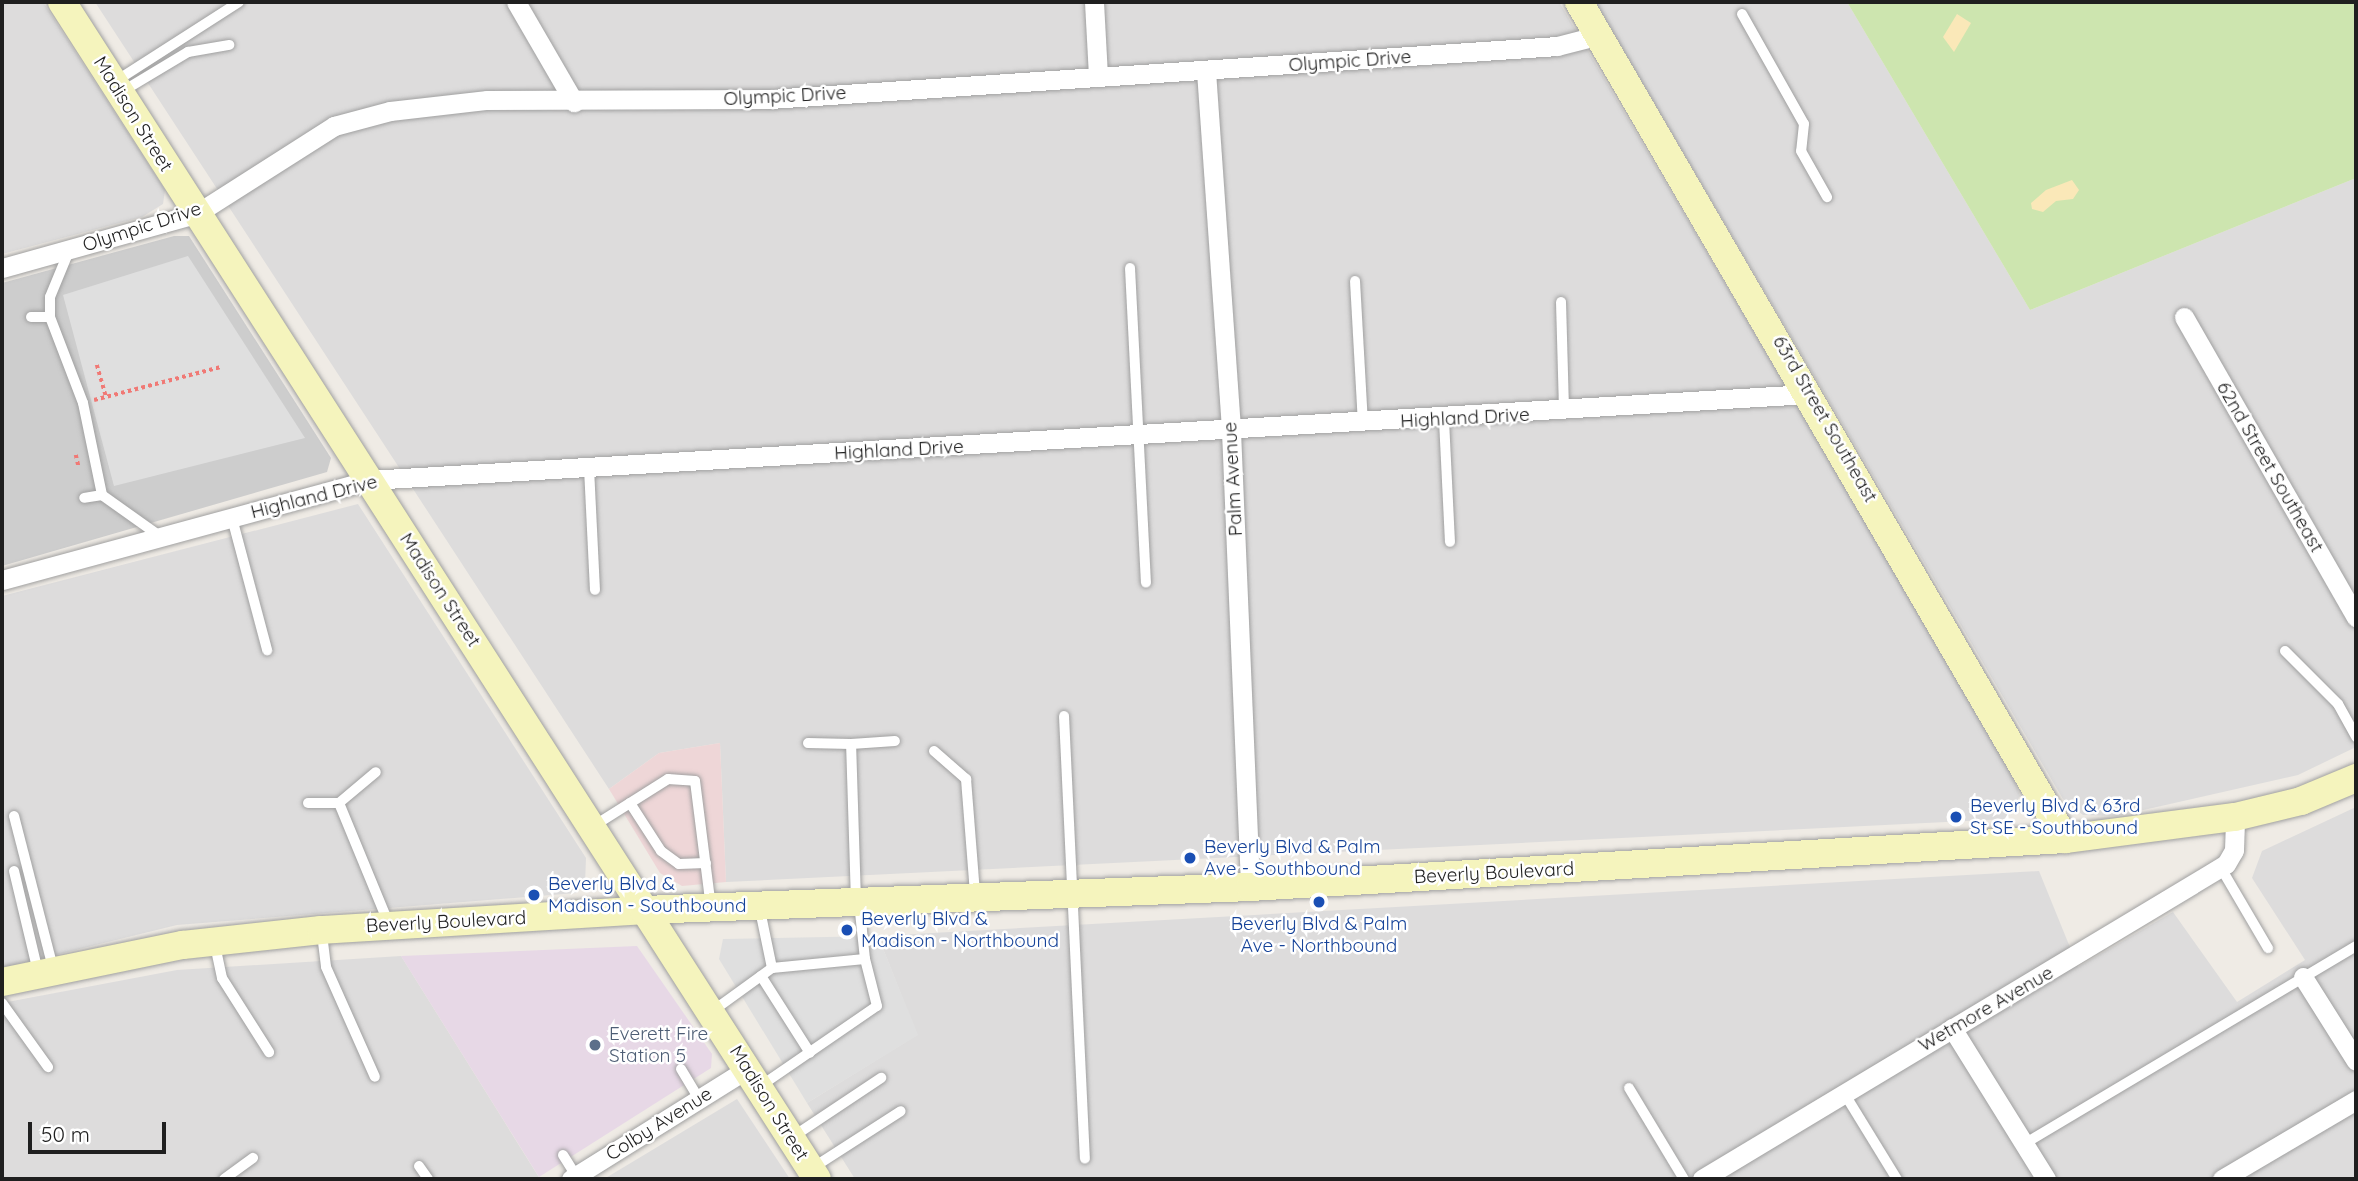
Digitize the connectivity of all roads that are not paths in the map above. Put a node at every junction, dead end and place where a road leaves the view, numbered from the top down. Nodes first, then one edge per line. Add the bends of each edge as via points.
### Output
1 (62, 2) edge
2 (239, 2) edge
3 (516, 2) edge
4 (1094, 2) edge
5 (1579, 2) edge
6 (1742, 15) dead end
7 (1600, 35) junction
8 (229, 45) dead end
9 (1206, 71) junction
10 (1098, 77) junction
11 (116, 88) junction
12 (574, 102) junction
13 (1827, 197) dead end
14 (196, 214) junction
15 (69, 249) junction
16 (2, 268) edge
17 (1130, 268) dead end
18 (1355, 281) dead end
19 (1561, 302) dead end
20 (31, 317) dead end
21 (50, 317) junction
22 (2184, 317) dead end
23 (1808, 394) junction
24 (1564, 412) junction
25 (1444, 420) junction
26 (1363, 424) junction
27 (1231, 431) junction
28 (1137, 437) junction
29 (589, 468) junction
30 (369, 480) junction
31 (102, 495) junction
32 (83, 498) dead end
33 (232, 518) junction
34 (161, 537) junction
35 (1450, 542) dead end
36 (2, 580) edge
37 (1146, 583) dead end
38 (595, 590) dead end
39 (2356, 617) edge
40 (267, 650) dead end
41 (2286, 650) dead end
42 (1064, 716) dead end
43 (2356, 737) edge
44 (895, 741) dead end
45 (808, 743) dead end
46 (851, 744) junction
47 (934, 751) dead end
48 (376, 772) dead end
49 (2356, 778) edge
50 (308, 803) dead end
51 (339, 803) junction
52 (630, 803) junction
53 (15, 816) dead end
54 (2235, 817) junction
55 (591, 828) junction
56 (2065, 839) junction
57 (706, 863) junction
58 (2221, 868) junction
59 (14, 871) dead end
60 (1250, 887) junction
61 (1075, 894) junction
62 (975, 898) junction
63 (858, 902) junction
64 (760, 906) junction
65 (711, 907) junction
66 (644, 910) junction
67 (390, 925) junction
68 (321, 930) junction
69 (214, 941) junction
70 (2356, 946) edge
71 (2268, 948) dead end
72 (865, 959) junction
73 (772, 968) junction
74 (46, 971) junction
75 (761, 976) junction
76 (2303, 977) junction
77 (2, 982) edge
78 (2, 1003) edge
79 (710, 1013) junction
80 (1952, 1028) junction
81 (269, 1052) dead end
82 (810, 1053) junction
83 (2356, 1061) edge
84 (48, 1067) dead end
85 (681, 1069) dead end
86 (374, 1076) dead end
87 (753, 1078) junction
88 (881, 1078) dead end
89 (1629, 1088) dead end
90 (1844, 1093) junction
91 (699, 1099) junction
92 (2356, 1100) edge
93 (901, 1111) dead end
94 (791, 1138) junction
95 (2024, 1144) junction
96 (563, 1155) dead end
97 (253, 1158) dead end
98 (1085, 1159) dead end
99 (419, 1166) dead end
100 (1731, 1172) edge
101 (814, 1174) edge
102 (574, 1178) edge
103 (224, 1179) edge
104 (428, 1179) edge
105 (1684, 1179) edge
106 (1702, 1179) edge
107 (1897, 1179) edge
108 (2046, 1179) edge
109 (2222, 1179) edge

1 - 11 main road, Madison Street
2 - 11 lane
3 - 12 street
4 - 10 street
5 - 7 main road, 63rd Street Southeast
6 - 13 lane via 1804,124 1801,151
7 - 9 street, Olympic Drive via 1558,47
7 - 23 main road, 63rd Street Southeast
8 - 11 lane via 188,52
9 - 10 street, Olympic Drive
9 - 27 street, Palm Avenue
10 - 12 street, Olympic Drive via 770,99
11 - 14 main road, Madison Street
12 - 14 street, Olympic Drive via 487,100 390,111 334,126
14 - 15 street, Olympic Drive
14 - 30 main road, Madison Street
15 - 16 street, Olympic Drive
15 - 21 lane via 50,297
17 - 28 lane
18 - 26 lane
19 - 24 lane
20 - 21 lane
21 - 31 lane via 83,403
22 - 39 street, 62nd Street Southeast
23 - 24 street, Highland Drive
23 - 56 main road, 63rd Street Southeast
24 - 25 street, Highland Drive
25 - 26 street, Highland Drive
25 - 35 lane
26 - 27 street, Highland Drive
27 - 28 street, Highland Drive
27 - 60 street, Palm Avenue
28 - 29 street, Highland Drive
28 - 37 lane
29 - 30 street, Highland Drive
29 - 38 lane
30 - 33 street, Highland Drive
30 - 55 main road, Madison Street
31 - 32 lane
31 - 34 lane
33 - 34 street, Highland Drive
33 - 40 lane
34 - 36 street, Highland Drive
41 - 43 lane via 2331,695
42 - 61 lane
44 - 46 lane
45 - 46 lane
46 - 63 lane
47 - 62 lane via 966,779
48 - 51 lane
49 - 54 main road via 2301,801
50 - 51 lane
51 - 67 lane
52 - 55 lane
52 - 57 lane via 661,851 679,864
52 - 57 lane via 668,779 695,781
53 - 74 lane
54 - 56 main road, Beverly Boulevard
54 - 58 street via 2234,850
55 - 66 main road, Madison Street
56 - 60 main road, Beverly Boulevard
57 - 65 lane
58 - 71 lane
58 - 80 street, Wetmore Avenue
59 - 74 lane
60 - 61 main road, Beverly Boulevard
61 - 62 main road, Beverly Boulevard
61 - 98 lane
62 - 63 main road, Beverly Boulevard
63 - 64 main road, Beverly Boulevard
63 - 72 lane
64 - 65 main road, Beverly Boulevard
64 - 73 lane
65 - 66 main road, Beverly Boulevard
66 - 67 main road, Beverly Boulevard
66 - 79 main road, Madison Street
67 - 68 main road, Beverly Boulevard
68 - 69 main road, Beverly Boulevard
68 - 86 lane via 326,967
69 - 74 main road, Beverly Boulevard
69 - 81 lane via 222,978
70 - 76 lane
72 - 73 lane
72 - 82 lane via 877,1006
73 - 75 lane
74 - 77 main road, Beverly Boulevard
75 - 79 lane
75 - 82 lane
76 - 83 street
76 - 95 lane
78 - 84 lane
79 - 87 main road, Madison Street
80 - 90 street, Wetmore Avenue
80 - 95 street
82 - 87 lane
85 - 91 lane
87 - 91 street, Colby Avenue
87 - 94 main road, Madison Street
88 - 94 lane
89 - 105 lane
90 - 100 street, Wetmore Avenue
90 - 107 lane
91 - 102 street, Colby Avenue
92 - 109 street
93 - 101 lane
94 - 101 main road, Madison Street
95 - 108 street
96 - 102 lane
97 - 103 lane
99 - 104 lane
100 - 106 street, Wetmore Avenue

